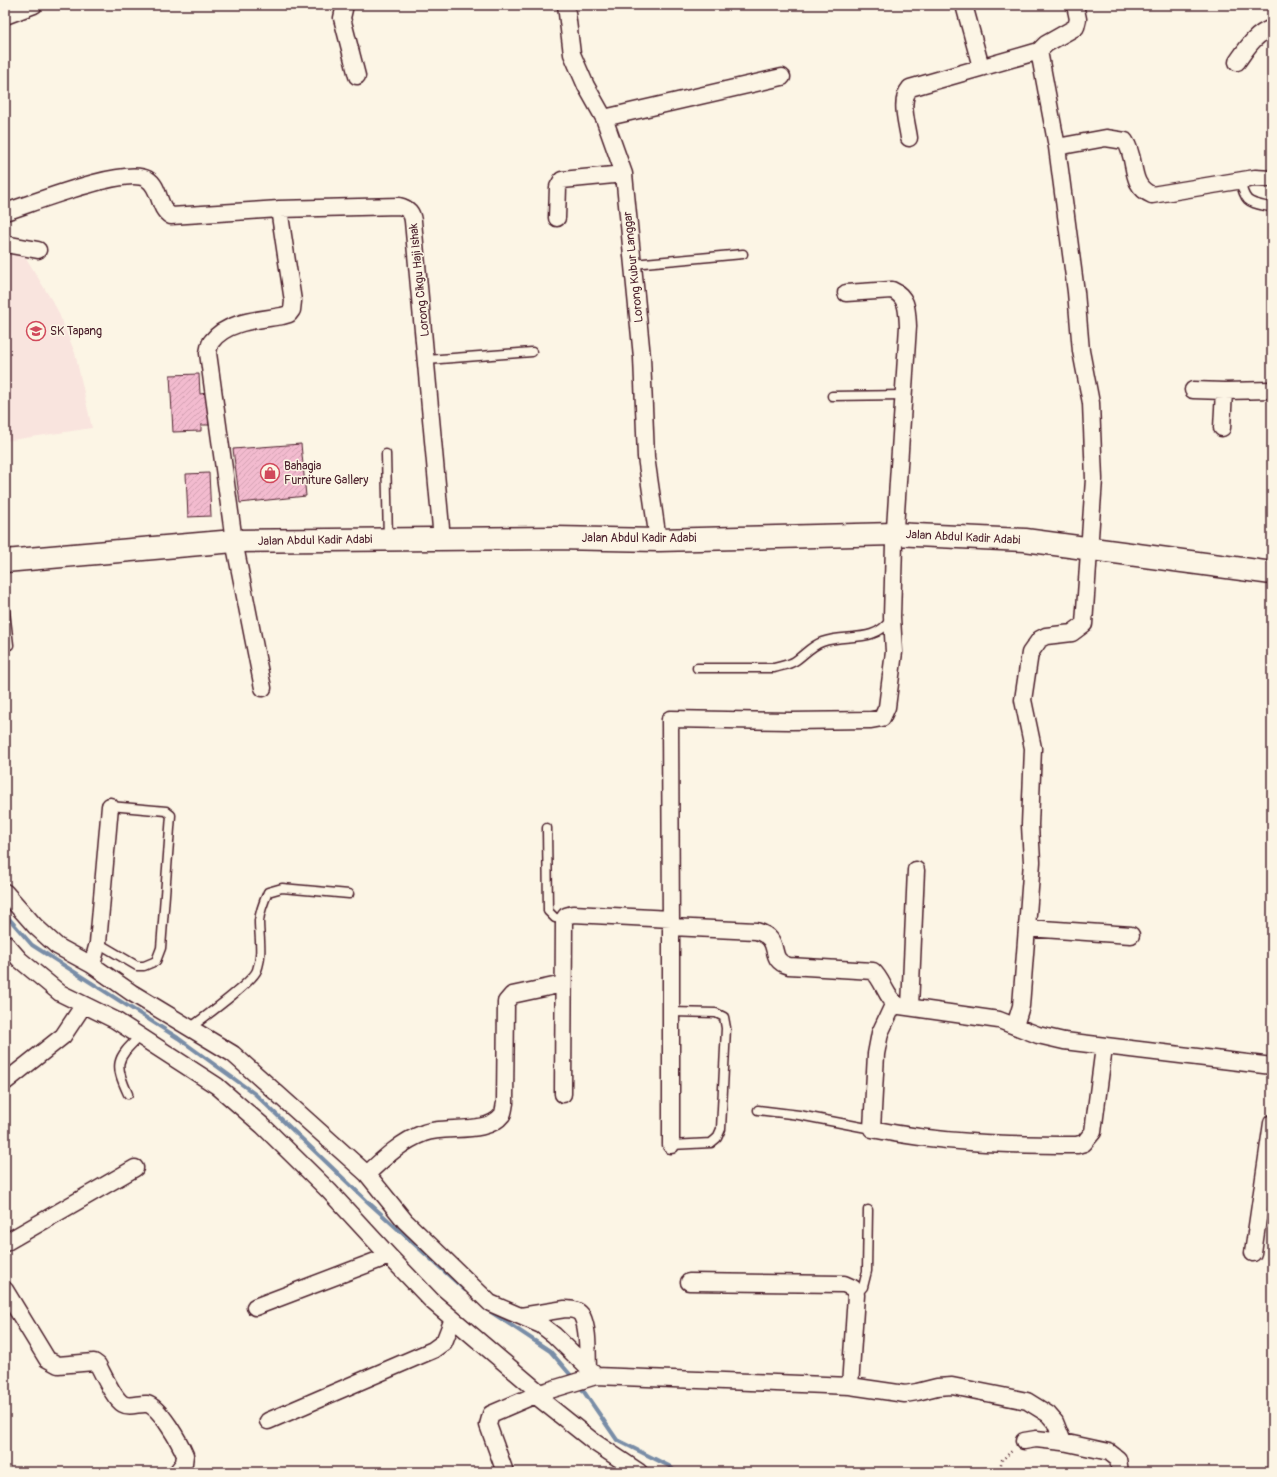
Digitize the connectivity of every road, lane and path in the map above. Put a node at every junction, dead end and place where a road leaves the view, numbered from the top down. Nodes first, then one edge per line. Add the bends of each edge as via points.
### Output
1 (34, 5) edge
2 (345, 5) edge
3 (566, 5) edge
4 (964, 5) edge
5 (1075, 5) edge
6 (5, 16) edge
7 (1272, 28) edge
8 (1039, 51) junction
9 (1237, 62) dead end
10 (981, 67) junction
11 (356, 76) dead end
12 (782, 76) dead end
13 (604, 118) junction
14 (909, 138) dead end
15 (1057, 147) junction
16 (624, 174) junction
17 (1272, 179) edge
18 (1240, 180) junction
19 (1269, 207) dead end
20 (279, 209) junction
21 (5, 212) edge
22 (557, 218) dead end
23 (5, 244) edge
24 (38, 250) dead end
25 (743, 254) dead end
26 (633, 264) junction
27 (846, 293) dead end
28 (532, 352) dead end
29 (427, 360) junction
30 (1193, 390) dead end
31 (1272, 390) edge
32 (1224, 391) junction
33 (905, 395) junction
34 (832, 396) dead end
35 (1222, 428) dead end
36 (386, 454) dead end
37 (894, 534) junction
38 (442, 539) junction
39 (388, 540) junction
40 (658, 540) junction
41 (234, 541) junction
42 (1090, 548) junction
43 (5, 562) edge
44 (1272, 573) edge
45 (5, 611) edge
46 (892, 618) junction
47 (9, 645) dead end
48 (697, 668) dead end
49 (263, 688) dead end
50 (110, 806) joint
51 (547, 828) dead end
52 (916, 870) dead end
53 (5, 892) edge
54 (349, 894) dead end
55 (564, 919) junction
56 (671, 923) junction
57 (1027, 928) junction
58 (1131, 935) dead end
59 (5, 943) edge
60 (98, 943) junction
61 (92, 965) junction
62 (563, 984) junction
63 (894, 1003) junction
64 (83, 1006) junction
65 (910, 1008) junction
66 (671, 1012) junction
67 (1015, 1026) junction
68 (190, 1028) junction
69 (139, 1037) junction
70 (1104, 1047) junction
71 (1272, 1066) edge
72 (5, 1082) edge
73 (128, 1094) dead end
74 (563, 1094) dead end
75 (758, 1110) dead end
76 (1272, 1123) edge
77 (872, 1129) junction
78 (671, 1145) joint
79 (135, 1168) dead end
80 (366, 1174) junction
81 (868, 1210) dead end
82 (5, 1243) edge
83 (1253, 1254) dead end
84 (388, 1256) junction
85 (689, 1282) dead end
86 (5, 1290) edge
87 (856, 1295) junction
88 (255, 1307) dead end
89 (521, 1316) junction
90 (453, 1319) junction
91 (590, 1374) junction
92 (850, 1386) junction
93 (540, 1393) junction
94 (268, 1422) dead end
95 (1024, 1441) joint
96 (1063, 1442) junction
97 (177, 1472) edge
98 (505, 1472) edge
99 (639, 1472) edge
100 (998, 1472) edge
101 (1120, 1472) edge

1 - 6 street
2 - 11 street via 342,18
3 - 13 street, Lorong Kubur Langgar via 572,54
4 - 10 street
5 - 8 street via 1078,20 1076,27 1046,44
7 - 9 street via 1252,40
8 - 10 street
8 - 15 street
10 - 14 street via 910,88 904,100
12 - 13 street
13 - 16 street, Lorong Kubur Langgar
15 - 18 street via 1106,138 1125,141 1132,153 1137,183 1145,192 1152,195
15 - 42 street via 1081,351 1091,403 1094,479
16 - 22 street via 562,180 558,186
16 - 26 street, Lorong Kubur Langgar
17 - 18 street via 1265,177
18 - 19 lane via 1249,202
20 - 21 street via 171,216 165,213 154,184 146,178 129,175 83,186
20 - 29 street, Lorong Cikgu Haji Ishak via 399,206 410,211
20 - 41 street via 293,301 292,310 289,314 238,325 221,332 211,342 208,353
23 - 24 street
25 - 26 lane
26 - 40 street, Lorong Kubur Langgar via 642,357 646,457
27 - 33 street via 892,290 905,301 908,326
28 - 29 lane
29 - 38 street, Lorong Cikgu Haji Ishak
30 - 32 street
31 - 32 street
32 - 35 street
33 - 34 lane
33 - 37 street
36 - 39 lane
37 - 40 main road, Jalan Abdul Kadir Adabi
37 - 42 main road, Jalan Abdul Kadir Adabi via 1025,540
37 - 46 street
38 - 39 main road, Jalan Abdul Kadir Adabi
38 - 40 main road, Jalan Abdul Kadir Adabi
39 - 41 main road, Jalan Abdul Kadir Adabi
41 - 43 main road, Jalan Abdul Kadir Adabi
41 - 49 street
42 - 44 main road, Jalan Abdul Kadir Adabi
42 - 57 street via 1084,624 1072,633 1040,639 1030,653 1023,700 1033,748 1030,825 1032,862
45 - 47 lane
46 - 48 lane via 880,631 871,635 838,637 822,642 794,662 774,668
46 - 56 street via 894,652 887,708 882,718 790,721 670,719
50 - 60 street
50 - 60 lane via 166,811 171,815 161,940 156,961 144,966 137,966
51 - 55 lane via 548,911 555,918
52 - 65 street
53 - 61 street via 57,946
54 - 68 lane via 282,888 268,892 263,901 259,920 260,956 257,972
55 - 56 street via 573,914
55 - 62 street
56 - 63 street via 767,934 772,939 777,958 781,964 788,966 874,971
56 - 66 street
57 - 58 street
57 - 67 street via 1021,1006
59 - 64 street via 20,960 60,993
60 - 61 street
61 - 68 street
62 - 74 street
62 - 80 street via 512,995 506,1002 505,1103 502,1115 492,1122 476,1127 425,1132 390,1153
63 - 65 street
63 - 77 street via 880,1033 876,1054
64 - 69 street via 115,1020
64 - 72 street via 63,1036
65 - 67 street via 999,1020
66 - 78 street
66 - 78 lane via 716,1013 724,1017 726,1028 721,1129 717,1138 711,1143
67 - 70 street via 1038,1035
68 - 80 street via 233,1054
69 - 73 lane via 118,1063 119,1075
69 - 84 street via 217,1086 263,1126 329,1191
70 - 71 street
70 - 77 street via 1093,1132 1084,1143 1070,1145 967,1142
75 - 77 lane
76 - 83 street
79 - 82 street
80 - 89 street via 405,1221 490,1302
81 - 87 lane via 867,1271 863,1287
84 - 88 street
84 - 90 street
85 - 87 street via 844,1284 853,1288
86 - 97 street via 47,1359 58,1365 94,1362 123,1404 147,1404 160,1413 185,1455 184,1463
87 - 92 street
89 - 91 street via 545,1328
89 - 91 street via 565,1309 579,1312 585,1328
90 - 93 street
90 - 94 street via 444,1342 433,1350
91 - 92 street
91 - 93 street
92 - 96 street via 904,1394 952,1386 1027,1401 1048,1414 1055,1422
93 - 98 street via 491,1414 488,1425
93 - 99 street via 594,1442
95 - 96 street via 1036,1439
95 - 100 path via 1002,1460
96 - 101 street via 1109,1452 1118,1459

